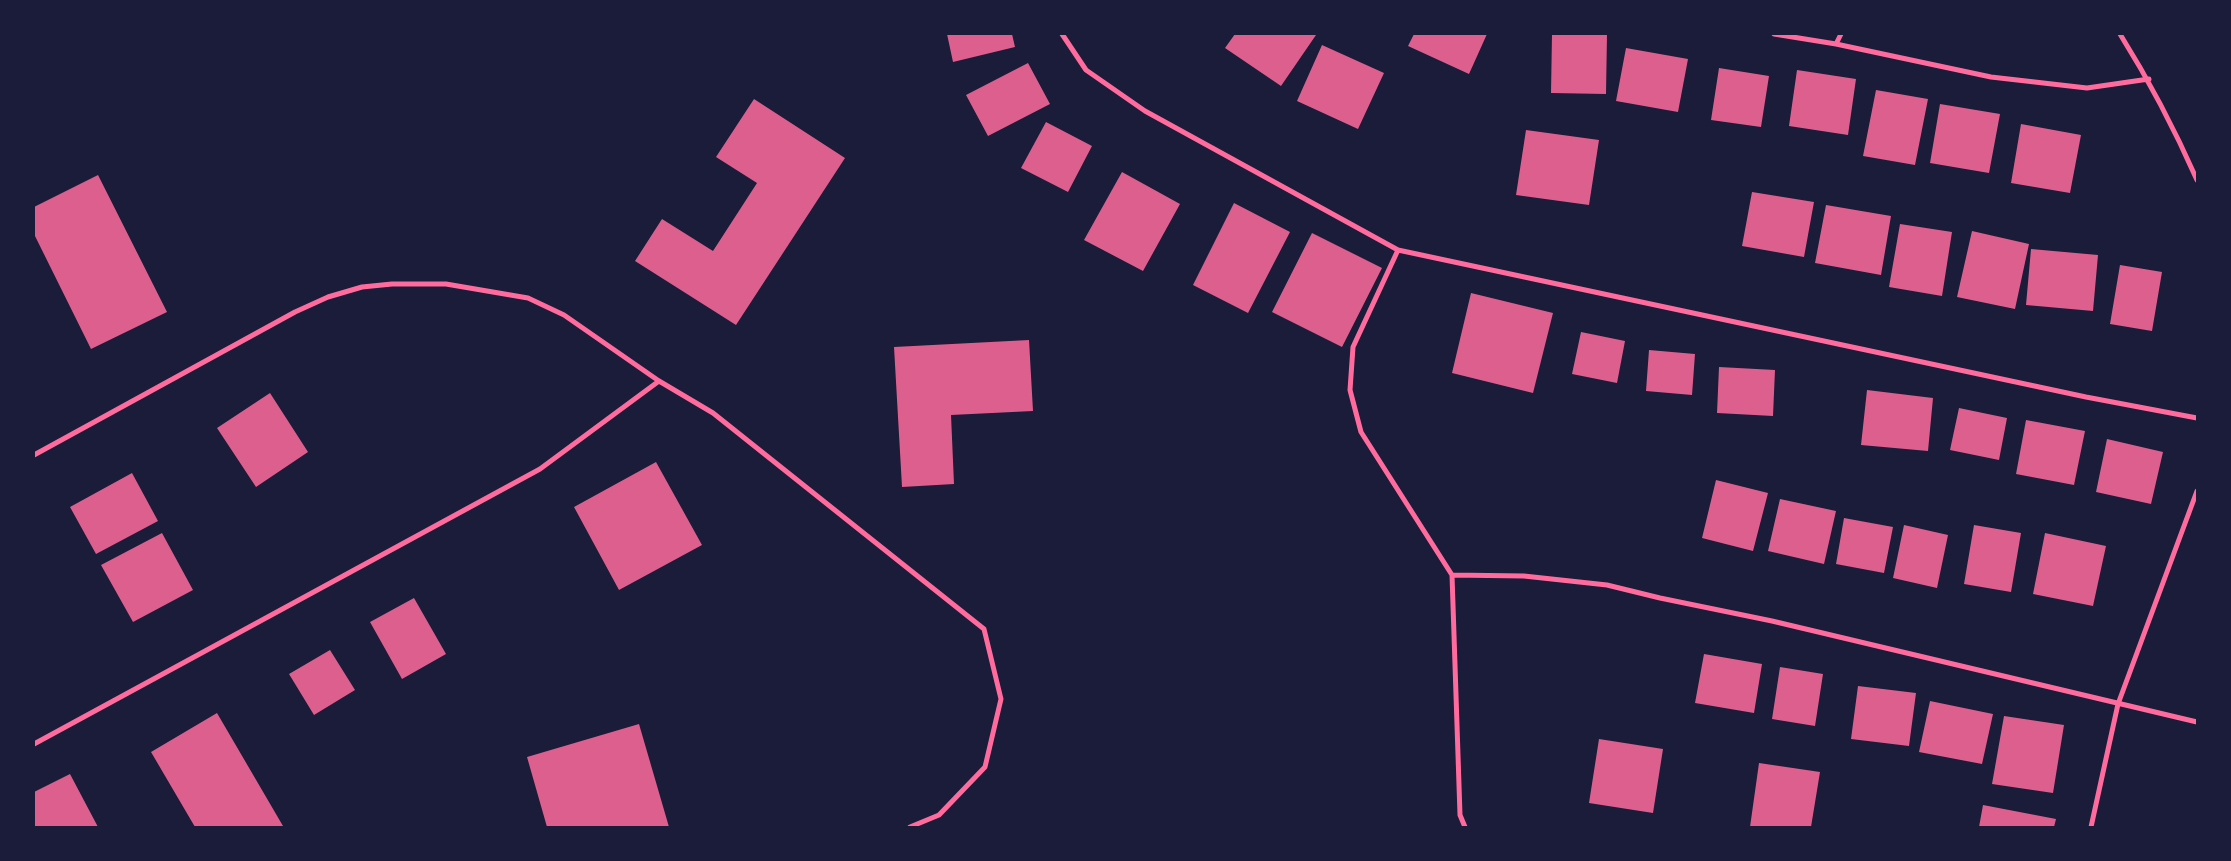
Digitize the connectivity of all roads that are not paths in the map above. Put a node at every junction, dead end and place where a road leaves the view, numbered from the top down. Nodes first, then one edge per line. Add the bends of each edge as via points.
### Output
1 (1062, 34) edge
2 (1774, 34) edge
3 (1841, 34) edge
4 (2120, 34) edge
5 (1836, 44) junction
6 (2149, 79) junction
7 (2197, 180) edge
8 (1398, 250) junction
9 (659, 381) junction
10 (2197, 418) edge
11 (34, 455) edge
12 (2197, 492) edge
13 (1452, 575) junction
14 (2118, 704) junction
15 (2197, 722) edge
16 (34, 744) edge
17 (910, 827) edge
18 (1465, 827) edge
19 (2092, 827) edge

1 - 8 street via 1086,70 1144,111
2 - 5 street
3 - 5 street
4 - 6 street
5 - 6 street via 1991,77 2087,88
6 - 7 street
8 - 10 street
8 - 13 street via 1354,347 1350,390 1362,432
9 - 11 street via 564,315 528,298 446,284 362,287 328,297 295,312
9 - 16 street via 540,469
9 - 17 street via 713,413 984,629 1001,699 985,767 938,815
12 - 14 street
13 - 14 street via 1524,576 1607,585
13 - 18 street via 1460,815
14 - 15 street
14 - 19 street

